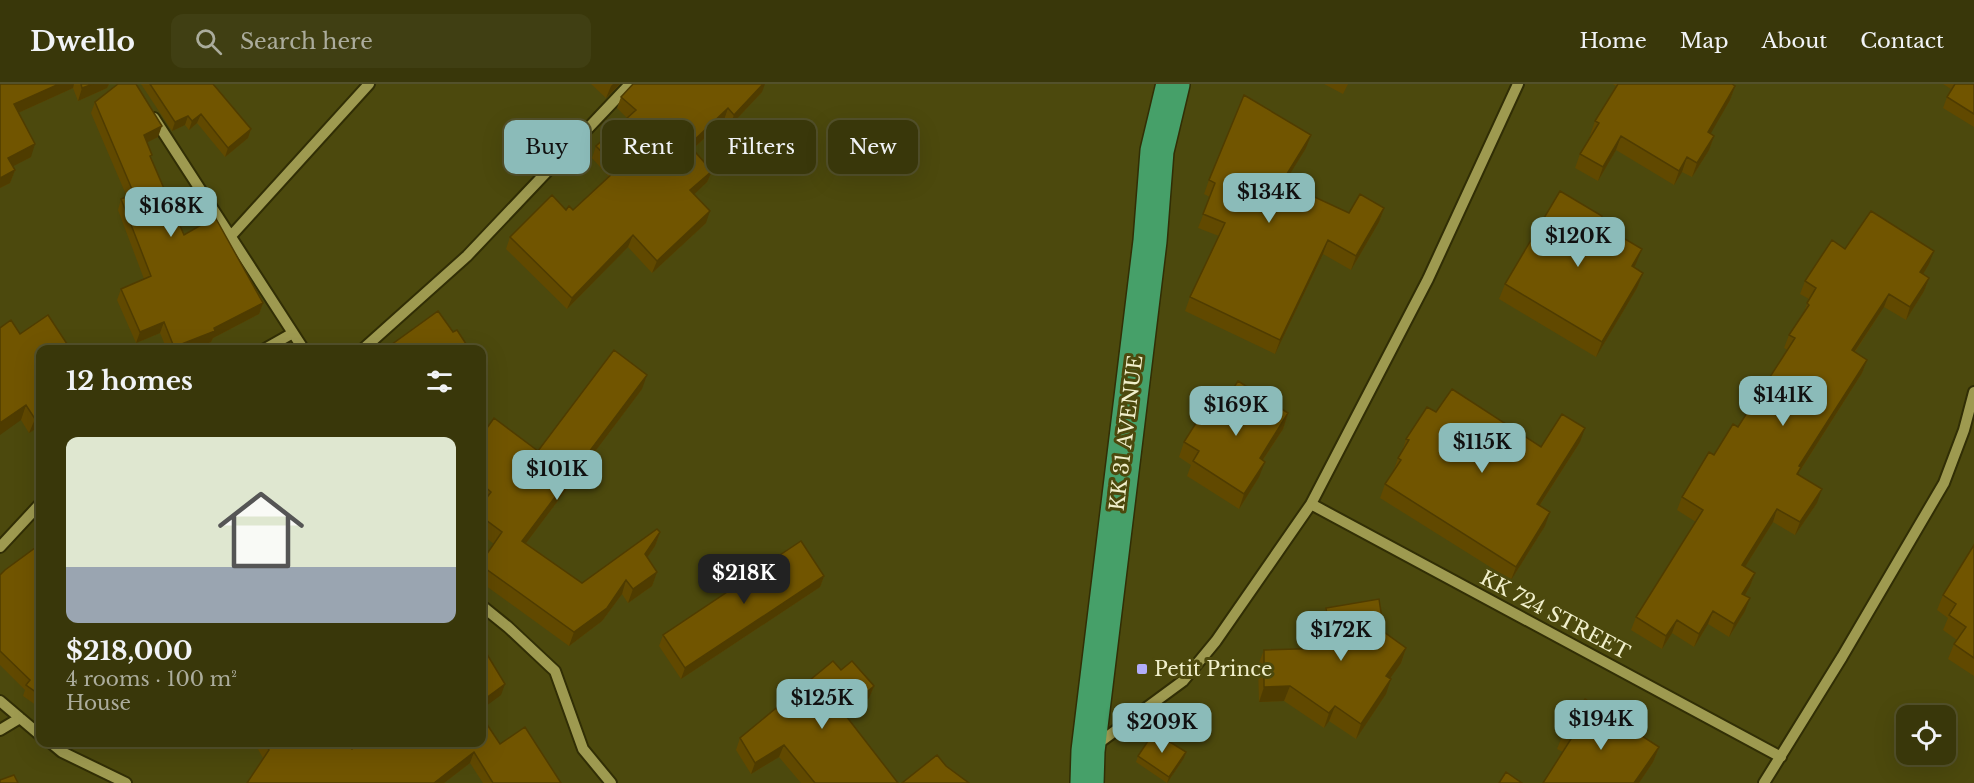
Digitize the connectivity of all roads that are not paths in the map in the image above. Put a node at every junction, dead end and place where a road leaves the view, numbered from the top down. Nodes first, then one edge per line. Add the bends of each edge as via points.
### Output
1 (369, 84) edge
2 (630, 84) edge
3 (1173, 84) edge
4 (1518, 84) edge
5 (151, 113) edge
6 (230, 237) junction
7 (293, 333) junction
8 (272, 345) edge
9 (301, 345) edge
10 (368, 345) edge
11 (1974, 392) edge
12 (1311, 504) junction
13 (36, 508) edge
14 (0, 548) edge
15 (486, 609) edge
16 (0, 700) edge
17 (20, 718) junction
18 (0, 730) edge
19 (36, 732) edge
20 (56, 747) edge
21 (1088, 751) junction
22 (1781, 757) junction
23 (126, 783) edge
24 (610, 783) edge
25 (1087, 783) edge
26 (1764, 783) edge

1 - 6 street
2 - 10 street via 467,256
3 - 21 main road, KK 31 AVENUE via 1157,151 1150,241
4 - 12 street via 1428,279
5 - 6 street
6 - 7 street
7 - 8 street
7 - 9 street
11 - 22 street via 1944,483
12 - 21 street via 1183,681
12 - 22 street, KK 724 STREET
13 - 14 street
15 - 24 street via 555,672 583,749
16 - 17 street
17 - 18 street
17 - 19 street
20 - 23 street
21 - 25 main road, KK 31 AVENUE
22 - 26 street

